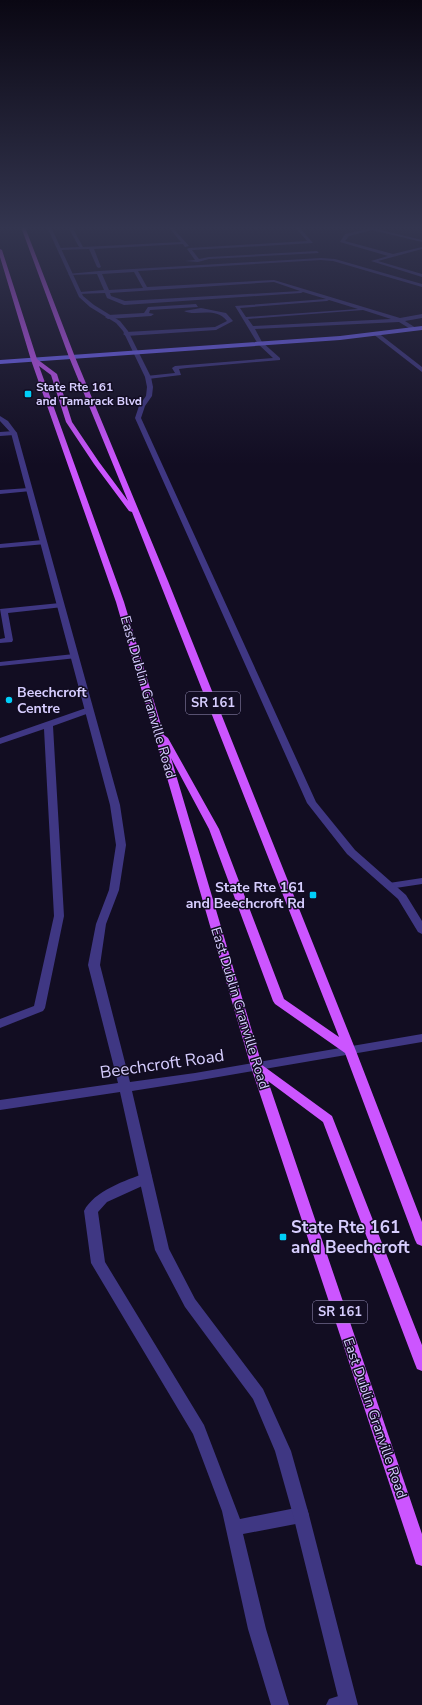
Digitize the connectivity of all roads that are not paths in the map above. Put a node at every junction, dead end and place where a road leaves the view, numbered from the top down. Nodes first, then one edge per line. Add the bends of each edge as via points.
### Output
1 (17, 307) edge
2 (53, 307) edge
3 (93, 307) edge
4 (187, 307) edge
5 (197, 307) edge
6 (243, 307) edge
7 (356, 307) edge
8 (200, 310) junction
9 (367, 310) junction
10 (187, 311) dead end
11 (146, 314) junction
12 (157, 314) dead end
13 (422, 316) edge
14 (108, 317) junction
15 (246, 318) junction
16 (400, 320) junction
17 (252, 328) junction
18 (422, 328) edge
19 (414, 329) junction
20 (375, 333) junction
21 (126, 334) junction
22 (260, 343) junction
23 (135, 352) junction
24 (72, 357) junction
25 (34, 360) junction
26 (0, 362) edge
27 (422, 370) edge
28 (148, 377) junction
29 (0, 418) edge
30 (14, 433) junction
31 (0, 434) edge
32 (29, 490) junction
33 (0, 492) edge
34 (140, 522) junction
35 (43, 542) junction
36 (0, 546) edge
37 (60, 605) junction
38 (2, 611) edge
39 (0, 641) edge
40 (74, 656) junction
41 (0, 664) edge
42 (89, 710) junction
43 (155, 720) junction
44 (48, 724) junction
45 (0, 741) edge
46 (422, 881) edge
47 (389, 886) junction
48 (422, 930) edge
49 (0, 1024) edge
50 (422, 1038) edge
51 (350, 1051) junction
52 (257, 1067) junction
53 (125, 1086) junction
54 (0, 1104) edge
55 (146, 1178) junction
56 (422, 1240) edge
57 (422, 1364) edge
58 (301, 1515) junction
59 (235, 1528) junction
60 (422, 1558) edge
61 (344, 1704) edge
62 (280, 1705) edge

1 - 25 main road, East Dublin Granville Road / SR 161
2 - 24 main road, SR 161
3 - 14 street
4 - 11 street via 148,309
5 - 8 street
6 - 15 street via 237,307
7 - 9 street
8 - 10 street
8 - 21 street via 224,314 230,321 216,328
9 - 15 street
9 - 16 street
11 - 12 street
11 - 14 street
13 - 16 street
14 - 21 street via 118,322
15 - 17 street
16 - 17 street
16 - 19 street
17 - 22 street
18 - 19 street
19 - 20 street
20 - 22 street
20 - 27 street
21 - 23 street
22 - 23 street
22 - 28 street via 278,359 175,368 179,374
23 - 24 street
23 - 28 street
24 - 25 street
24 - 34 main road, SR 161
25 - 26 street
25 - 34 main road via 54,374 69,422
25 - 43 main road, East Dublin Granville Road / SR 161 via 120,602
28 - 47 street via 149,396 138,418 312,803 351,852
29 - 30 street
30 - 31 street
30 - 32 street
32 - 33 street
32 - 35 street
34 - 51 main road, SR 161
35 - 36 street
35 - 37 street
37 - 38 street
37 - 40 street
38 - 39 street via 9,640
40 - 41 street
40 - 42 street
42 - 44 street
42 - 53 street via 115,805 121,845 114,890 101,924 94,965
43 - 51 main road via 214,829 279,1001
43 - 52 main road, East Dublin Granville Road / SR 161
44 - 45 street
44 - 49 street via 59,916 39,1008
46 - 47 street
47 - 48 street via 402,897
50 - 51 street, Beechcroft Road
51 - 52 street, Beechcroft Road
51 - 56 main road, SR 161
52 - 53 street, Beechcroft Road
52 - 57 main road via 328,1119
52 - 60 main road, East Dublin Granville Road / SR 161
53 - 54 street, Beechcroft Road
53 - 55 street
55 - 58 street via 162,1250 190,1303 258,1394 283,1451
55 - 59 street via 102,1198 92,1211 98,1263 199,1430
58 - 59 street
58 - 61 street
59 - 62 street via 257,1629

